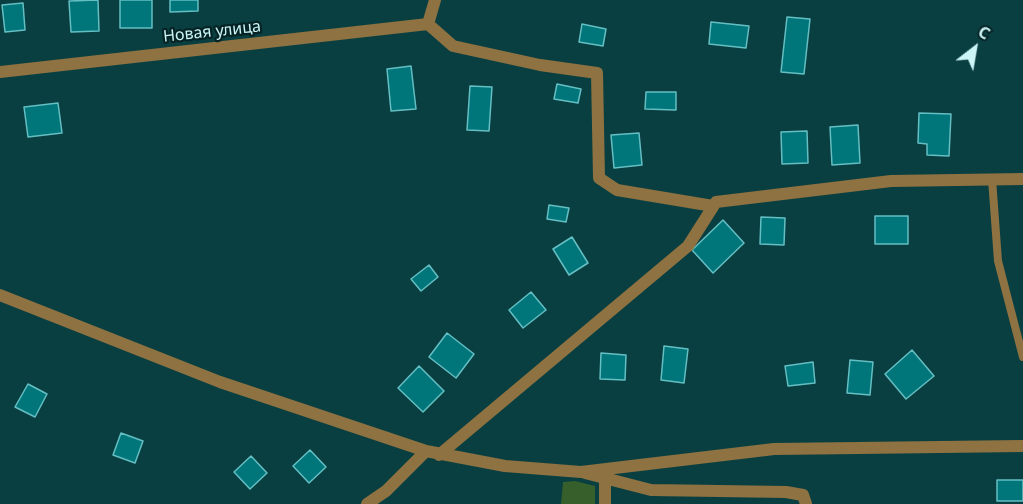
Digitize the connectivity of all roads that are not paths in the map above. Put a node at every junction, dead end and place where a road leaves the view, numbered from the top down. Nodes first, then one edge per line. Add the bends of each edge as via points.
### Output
1 (435, 0) edge
2 (428, 24) junction
3 (0, 72) edge
4 (992, 179) junction
5 (1023, 179) edge
6 (713, 206) junction
7 (0, 295) edge
8 (1023, 357) edge
9 (1023, 446) edge
10 (426, 451) junction
11 (439, 455) junction
12 (581, 472) junction
13 (605, 480) junction
14 (368, 504) edge
15 (605, 504) edge
16 (806, 504) edge

1 - 2 street
2 - 3 street, Новая улица
2 - 6 street via 453,46 597,73 599,178 617,190
4 - 5 street
4 - 6 street via 891,181 716,202
4 - 8 lane via 998,261
6 - 11 street via 688,246
7 - 10 street via 220,382
9 - 12 street via 774,449
10 - 11 street
10 - 14 street
11 - 12 street via 505,466
12 - 13 street
13 - 15 street
13 - 16 street via 651,490 786,492 803,495

